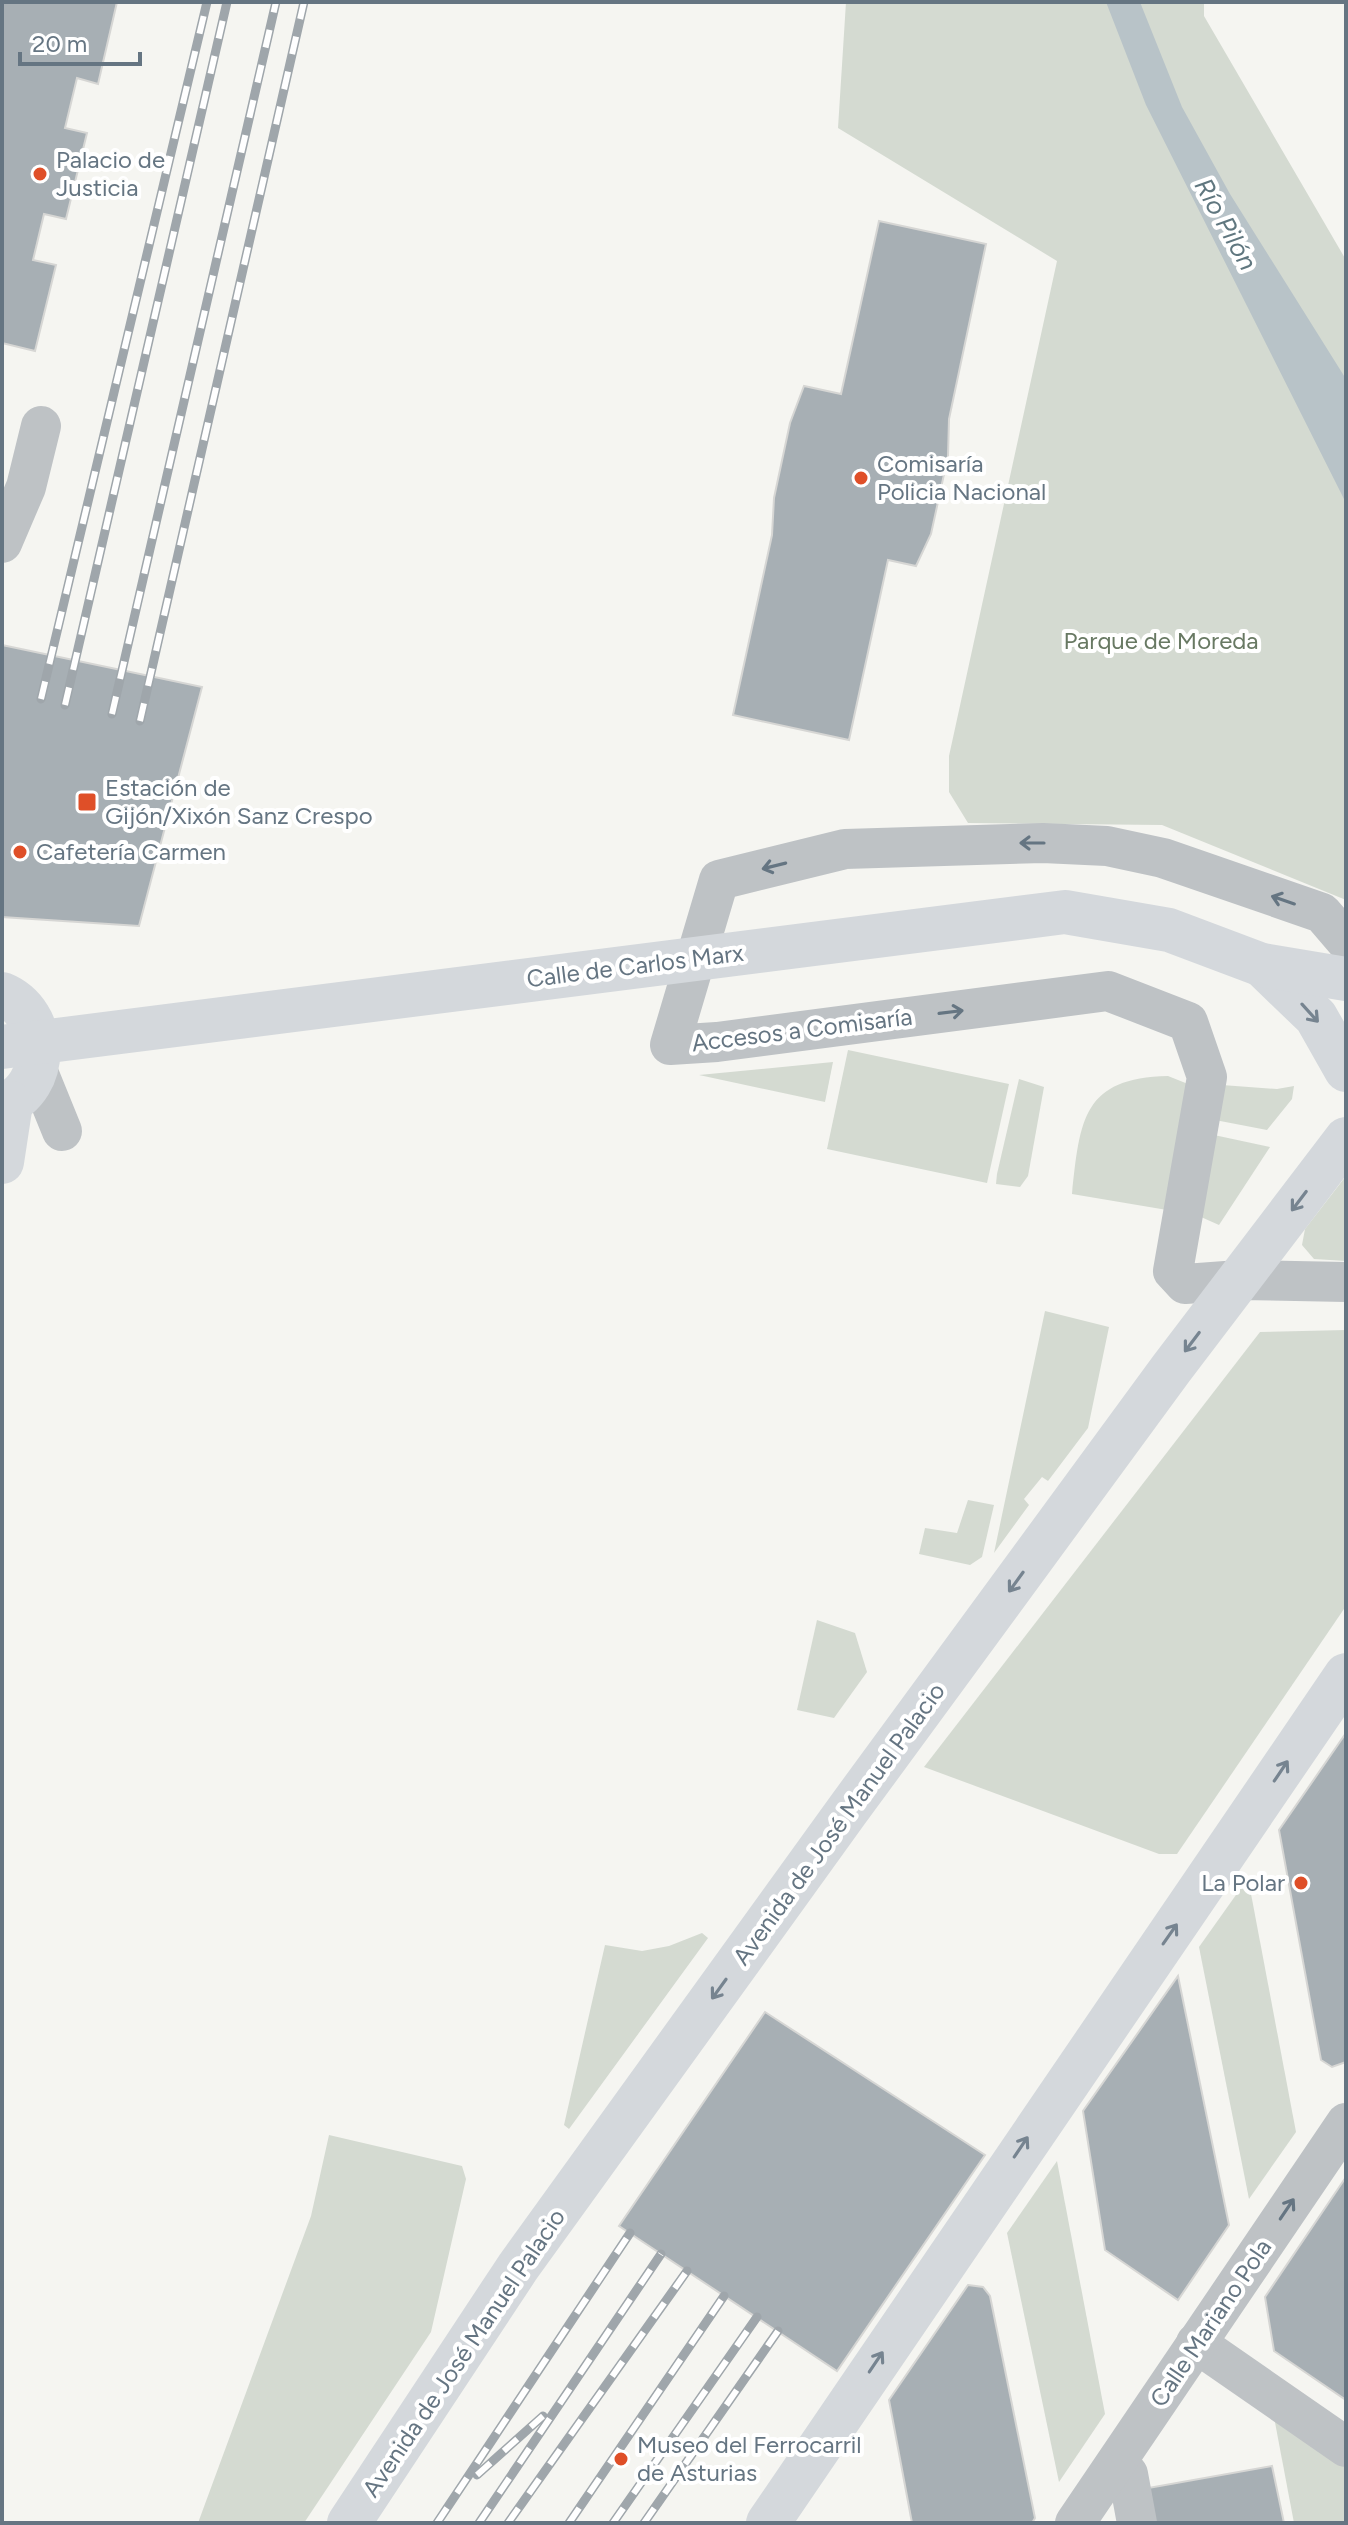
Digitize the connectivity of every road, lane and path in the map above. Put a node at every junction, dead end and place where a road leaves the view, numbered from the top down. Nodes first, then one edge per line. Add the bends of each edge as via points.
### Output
1 (41, 426) dead end
2 (2, 543) edge
3 (1346, 941) edge
4 (1262, 965) junction
5 (1346, 979) edge
6 (2, 994) edge
7 (19, 1057) edge
8 (1346, 1070) edge
9 (6, 1104) edge
10 (62, 1131) dead end
11 (1346, 1139) edge
12 (2, 1162) edge
13 (1239, 1280) junction
14 (1346, 1282) edge
15 (1346, 1675) edge
16 (1346, 2123) edge
17 (1196, 2343) junction
18 (1346, 2447) edge
19 (1128, 2474) dead end
20 (349, 2523) edge
21 (768, 2523) edge
22 (1075, 2523) edge
23 (1137, 2523) edge

1 - 2 street via 26,487
3 -> 13 street, Accesos a Comisaría via 1322,913 1163,858 1107,846 845,849 719,880 670,1045 1108,991 1188,1022 1207,1077 1173,1271 1185,1284
4 - 5 main road, Calle de Carlos Marx
4 - 7 main road, Calle de Carlos Marx via 1169,930 1065,912
4 -> 8 main road, Calle de Carlos Marx via 1316,1017
6 - 7 main road via 29,1015 39,1038
7 - 9 main road via 29,1085
7 - 10 street
9 - 12 main road
11 -> 13 main road, Avenida de José Manuel Palacio
13 - 14 street
13 -> 20 main road, Avenida de José Manuel Palacio via 879,1766 527,2255
21 -> 15 main road
17 -> 16 street, Calle Mariano Pola
17 - 18 street
17 - 22 street, Calle Mariano Pola
19 - 23 street

